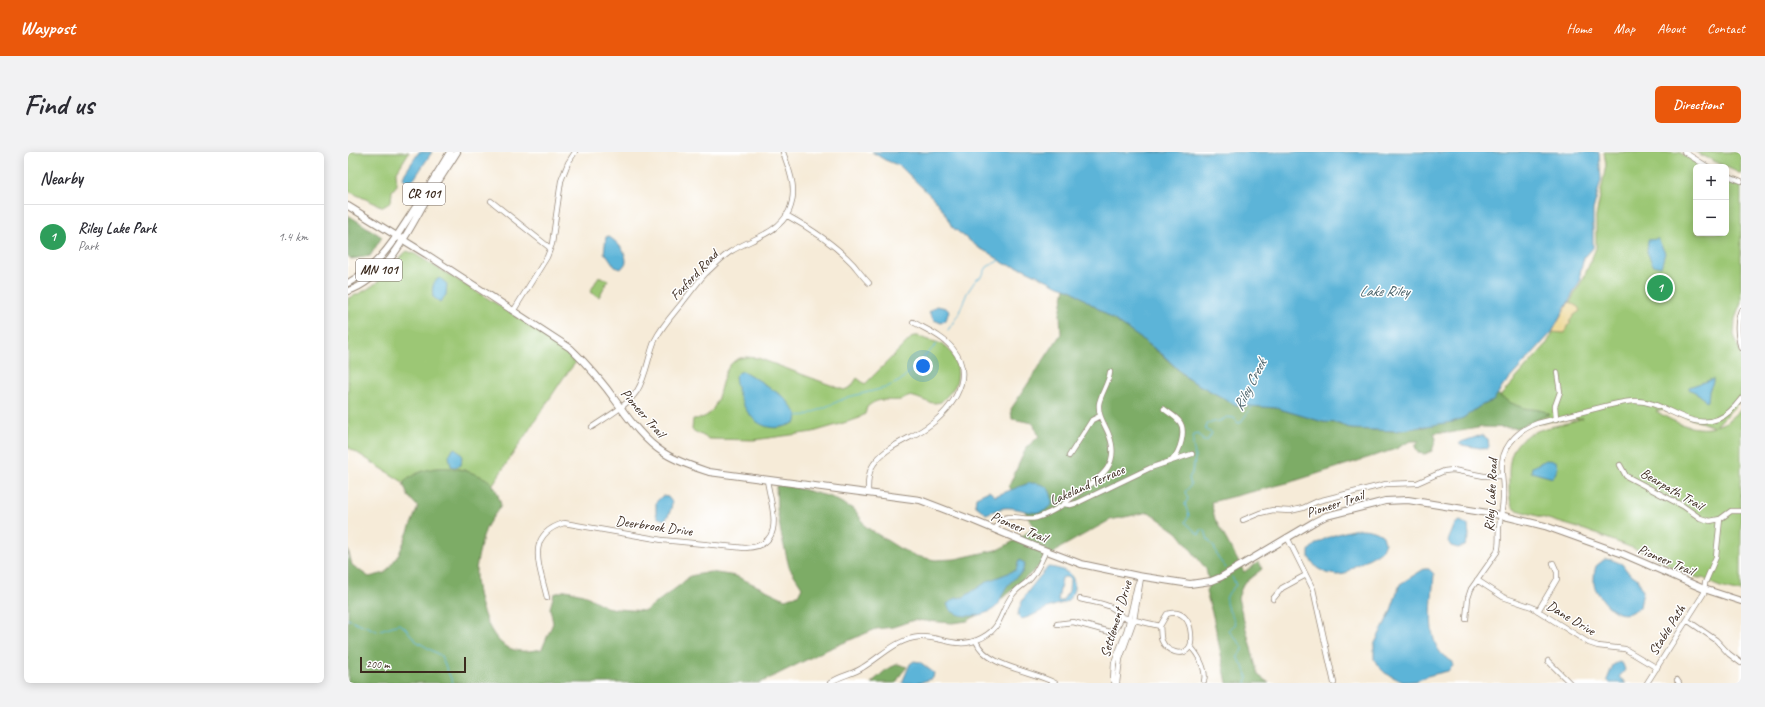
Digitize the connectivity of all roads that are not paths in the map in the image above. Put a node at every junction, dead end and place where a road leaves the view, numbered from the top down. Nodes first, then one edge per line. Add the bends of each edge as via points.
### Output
1 (450, 152) edge
2 (457, 152) edge
3 (575, 152) edge
4 (783, 152) edge
5 (1684, 152) edge
6 (1703, 164) edge
7 (1729, 176) edge
8 (1741, 181) edge
9 (491, 201) dead end
10 (348, 206) edge
11 (422, 207) joint
12 (786, 215) junction
13 (397, 236) junction
14 (404, 240) junction
15 (392, 243) joint
16 (550, 248) junction
17 (348, 283) edge
18 (868, 283) dead end
19 (348, 291) edge
20 (514, 310) junction
21 (1741, 310) edge
22 (913, 322) dead end
23 (1741, 348) edge
24 (1110, 372) dead end
25 (1557, 372) dead end
26 (1741, 399) edge
27 (620, 407) junction
28 (1164, 409) dead end
29 (1100, 416) junction
30 (1556, 418) junction
31 (592, 427) dead end
32 (1192, 454) dead end
33 (1069, 456) dead end
34 (1172, 460) junction
35 (1620, 465) dead end
36 (1502, 476) junction
37 (767, 480) junction
38 (868, 492) junction
39 (1064, 504) junction
40 (1741, 511) edge
41 (1502, 515) junction
42 (1720, 519) junction
43 (1243, 520) dead end
44 (993, 529) junction
45 (1286, 538) junction
46 (1046, 551) junction
47 (1553, 563) dead end
48 (1306, 575) junction
49 (1141, 576) junction
50 (1477, 580) junction
51 (1704, 589) junction
52 (546, 598) dead end
53 (1080, 599) dead end
54 (1273, 599) dead end
55 (1741, 601) edge
56 (1538, 611) junction
57 (1122, 617) junction
58 (1466, 619) dead end
59 (1132, 620) junction
60 (1687, 620) junction
61 (1057, 624) dead end
62 (1160, 626) junction
63 (976, 641) junction
64 (1190, 646) junction
65 (1548, 661) dead end
66 (1741, 663) edge
67 (1656, 668) junction
68 (1204, 681) dead end
69 (830, 683) edge
70 (1055, 683) edge
71 (1116, 683) edge
72 (1334, 683) edge
73 (1570, 683) edge
74 (1647, 683) edge

1 - 13 main road, CR 101
2 - 11 main road, CR 101
3 - 16 street via 560,181 556,227
4 - 12 street, Foxford Road via 792,175 793,197
5 - 6 street
7 - 8 street
9 - 16 street
10 - 13 main road, Pioneer Trail
11 - 14 main road, MN 101
12 - 18 street via 831,244
12 - 27 street, Foxford Road via 778,226 730,252 705,275 666,323 657,337 641,383 631,398
13 - 14 main road, Pioneer Trail
13 - 15 main road, CR 101
14 - 19 main road, MN 101 via 377,272
14 - 20 main road, Pioneer Trail
15 - 17 main road, MN 101 via 372,267
16 - 20 street
20 - 27 main road, Pioneer Trail via 570,348 586,363
21 - 23 street via 1737,331
22 - 38 street via 953,348 962,371 961,386 956,398 937,420 884,452 876,461 870,470
24 - 29 street via 1099,404
25 - 30 street via 1560,392 1555,406
26 - 30 street, Riley Lake Road via 1722,417 1706,422 1689,420 1654,404 1637,401
27 - 31 street, Foxford Road
27 - 37 main road, Pioneer Trail via 650,442 664,453 688,465 709,472
28 - 34 street via 1180,422 1183,431 1177,453
29 - 33 street via 1092,420
29 - 39 street via 1112,443 1113,459 1103,475
30 - 36 street, Riley Lake Road via 1530,426 1517,434 1505,452
32 - 34 street, Lakeland Terrace
34 - 39 street, Lakeland Terrace via 1077,503
35 - 42 street, Bearpath Trail via 1626,476 1683,506 1700,518 1710,522
36 - 41 street, Riley Lake Road
36 - 43 street via 1444,471 1417,483 1386,484 1318,501 1290,511 1260,512
37 - 38 main road, Pioneer Trail
37 - 52 street, Deerbrook Drive via 775,525 768,539 755,547 662,540 564,523 556,525 539,541 537,550
38 - 44 main road, Pioneer Trail via 920,500
39 - 44 street, Lakeland Terrace via 1034,519 1004,518
40 - 42 street, Bearpath Trail via 1731,511
41 - 45 main road, Pioneer Trail via 1396,500 1326,516
41 - 50 street, Riley Lake Road via 1497,552
41 - 51 main road, Pioneer Trail via 1545,526 1623,554
42 - 51 street via 1716,557
44 - 46 main road, Pioneer Trail
45 - 48 street
45 - 49 main road, Pioneer Trail via 1211,581 1190,584
46 - 49 main road, Pioneer Trail via 1081,564
46 - 63 street via 1036,571 1012,595 997,625
47 - 56 street via 1557,580
48 - 54 street via 1282,588
48 - 72 street via 1317,602
49 - 59 street, Settlement Drive via 1141,586
50 - 56 street, Dane Drive via 1503,597
50 - 58 street, Riley Lake Road via 1468,598
51 - 55 main road, Pioneer Trail
51 - 60 street, Stable Path
53 - 57 street via 1115,608
56 - 67 street, Dane Drive via 1589,643 1625,649
57 - 59 street
57 - 61 street via 1115,630 1110,632 1073,622
59 - 62 street
59 - 71 street, Settlement Drive via 1120,659
60 - 66 street via 1716,640
60 - 67 street, Stable Path
62 - 64 street via 1161,640 1168,649 1180,652
62 - 64 street via 1167,614 1183,615 1190,628
63 - 69 street via 957,644 920,637 901,642 862,668
63 - 70 street via 985,654
64 - 68 street via 1198,655 1206,674
65 - 73 street
67 - 74 street, Stable Path

